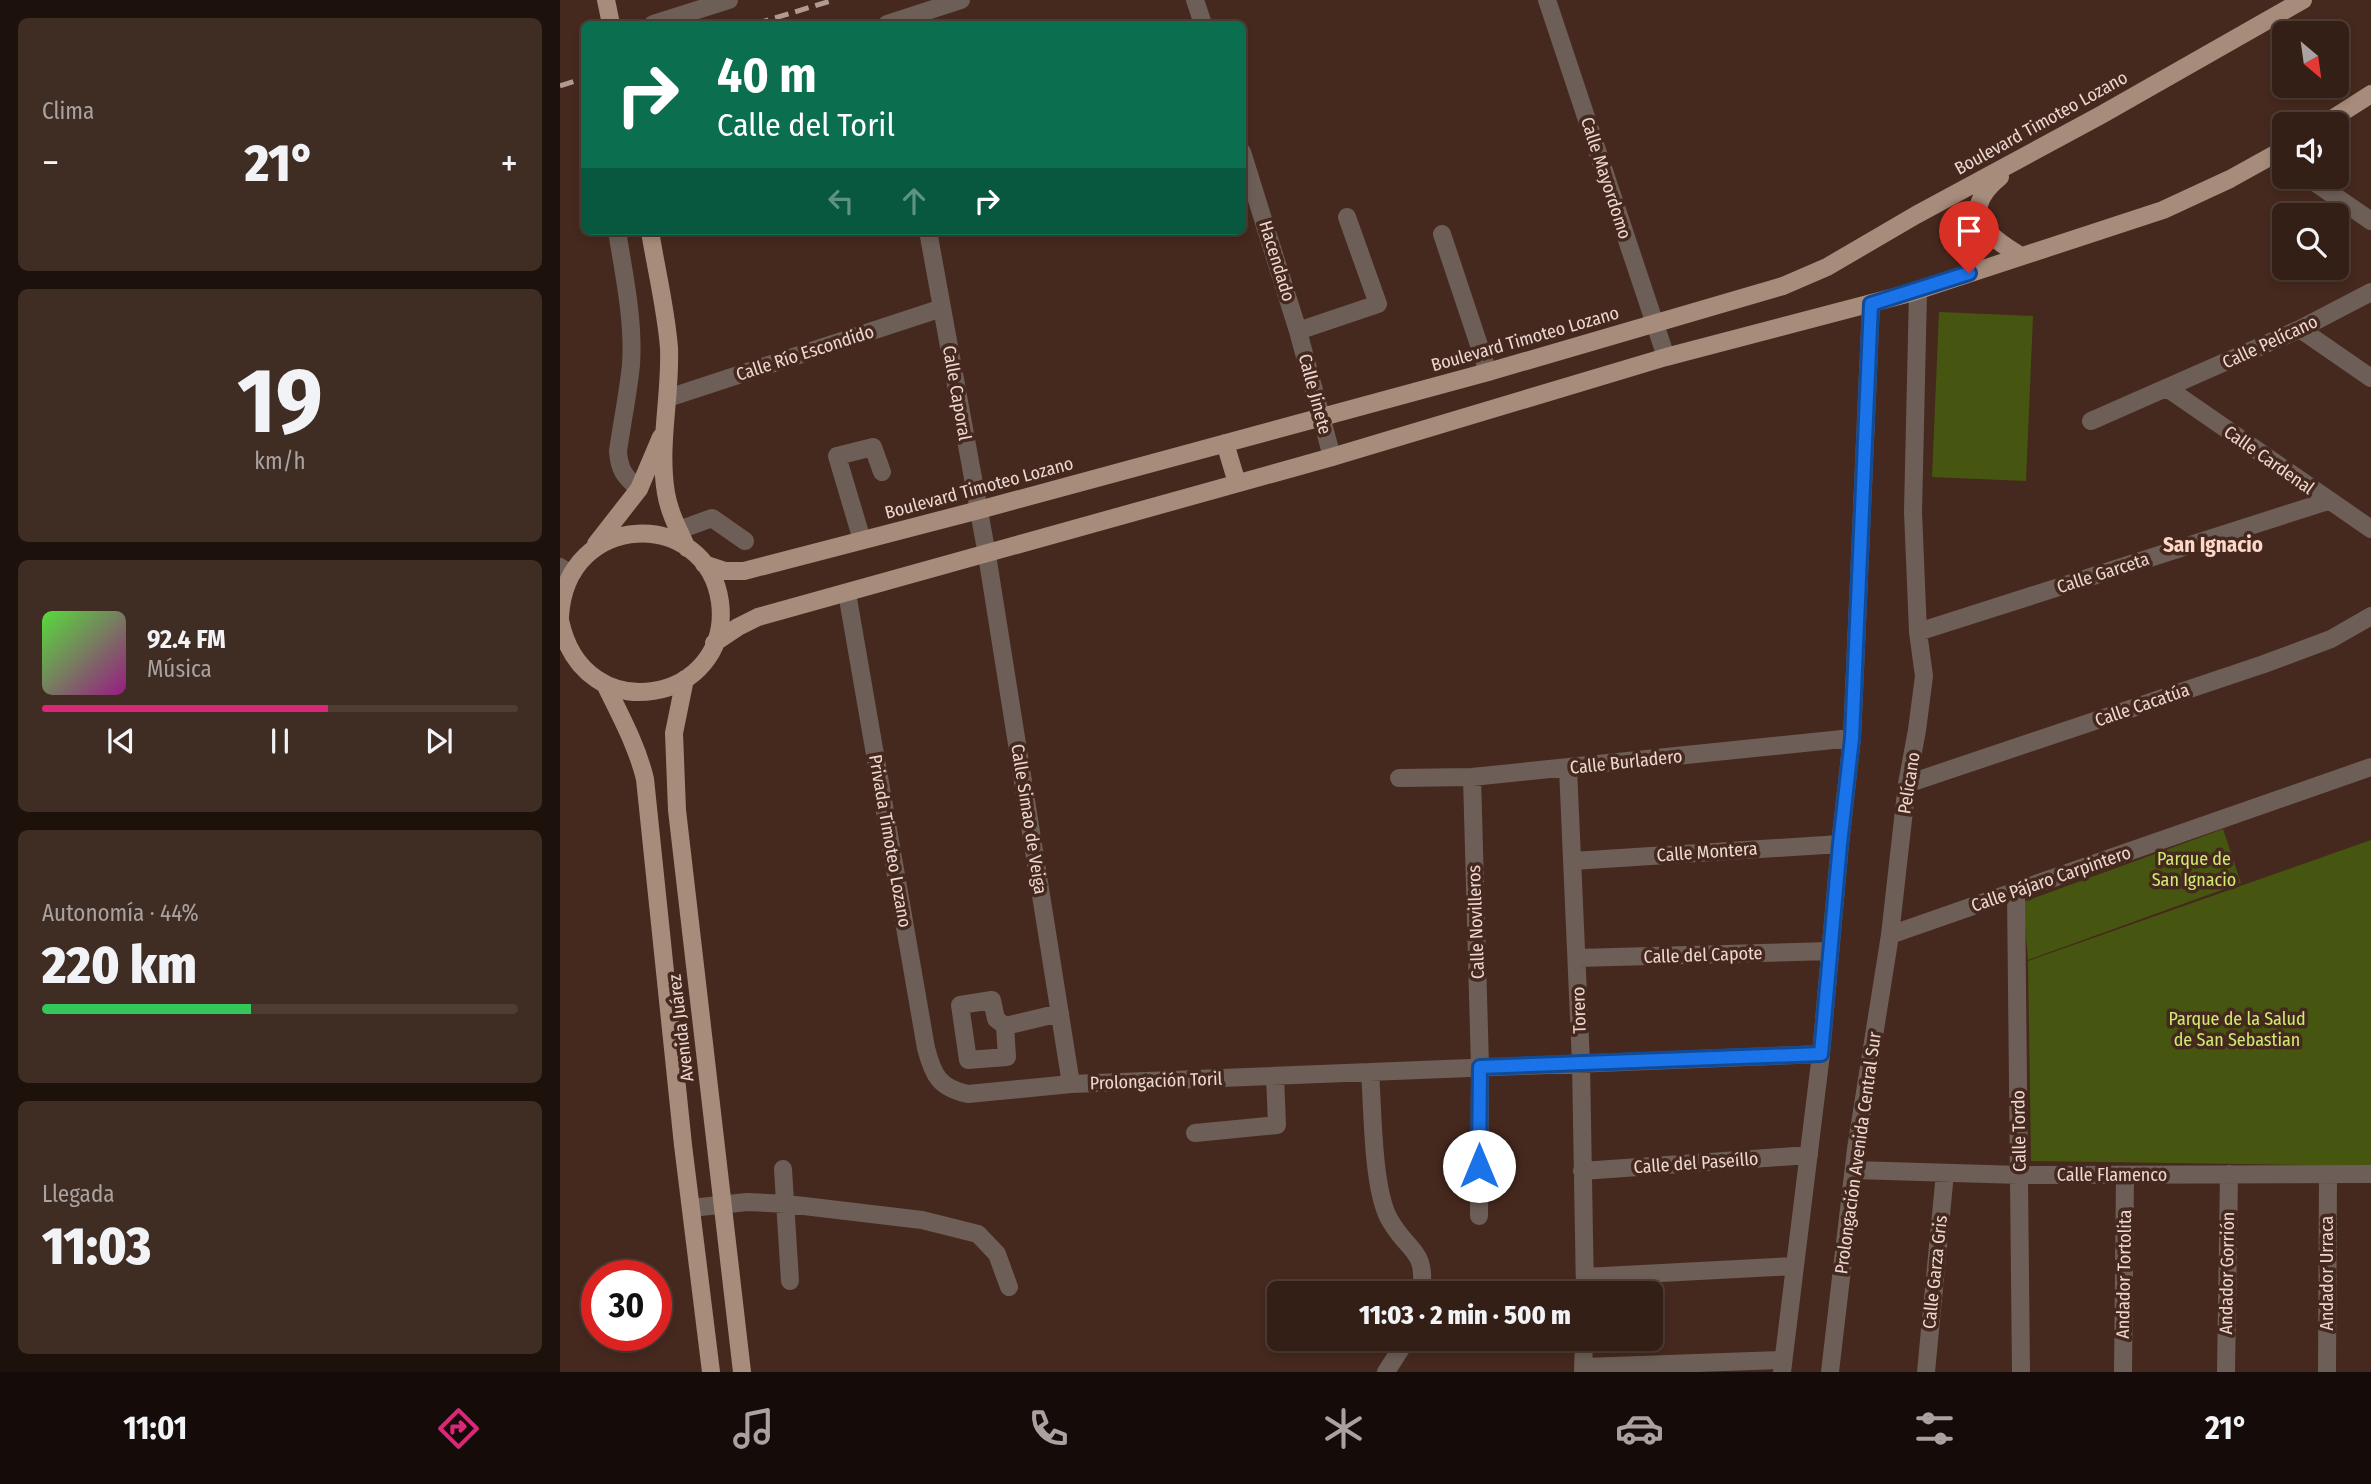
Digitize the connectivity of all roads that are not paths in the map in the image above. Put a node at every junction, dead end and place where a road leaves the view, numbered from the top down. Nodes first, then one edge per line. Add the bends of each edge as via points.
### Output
1 (606, 0) edge
2 (729, 0) edge
3 (961, 0) edge
4 (1195, 0) edge
5 (1547, 0) edge
6 (2303, 0) edge
7 (610, 21) edge
8 (662, 21) edge
9 (899, 21) edge
10 (1202, 21) edge
11 (2371, 94) edge
12 (2343, 112) edge
13 (2028, 155) junction
14 (2272, 159) edge
15 (1246, 165) edge
16 (2324, 189) edge
17 (1347, 217) dead end
18 (2371, 221) edge
19 (1442, 234) dead end
20 (619, 235) edge
21 (651, 235) edge
22 (929, 235) edge
23 (2021, 256) junction
24 (1914, 292) junction
25 (2371, 292) edge
26 (1871, 304) junction
27 (942, 308) junction
28 (1654, 323) junction
29 (2300, 329) junction
30 (1298, 331) junction
31 (1666, 357) junction
32 (1489, 372) junction
33 (2371, 378) edge
34 (2167, 388) junction
35 (668, 398) junction
36 (1321, 417) junction
37 (2091, 421) dead end
38 (663, 431) junction
39 (1225, 443) junction
40 (1332, 457) junction
41 (882, 472) dead end
42 (1237, 483) junction
43 (639, 489) junction
44 (2328, 501) junction
45 (979, 510) junction
46 (679, 530) junction
47 (2371, 530) edge
48 (862, 540) junction
49 (745, 541) dead end
50 (593, 548) junction
51 (688, 548) junction
52 (987, 555) junction
53 (704, 564) junction
54 (565, 571) edge
55 (847, 593) junction
56 (560, 607) edge
57 (2371, 616) edge
58 (560, 619) edge
59 (1918, 632) junction
60 (714, 643) junction
61 (560, 668) edge
62 (584, 671) junction
63 (685, 679) junction
64 (606, 686) junction
65 (1852, 738) junction
66 (2371, 767) edge
67 (1568, 768) junction
68 (1472, 777) junction
69 (1399, 778) dead end
70 (1907, 784) junction
71 (1840, 844) junction
72 (1573, 861) junction
73 (2016, 891) junction
74 (1890, 935) junction
75 (1830, 951) junction
76 (1577, 958) junction
77 (1060, 1013) junction
78 (1005, 1026) dead end
79 (1821, 1054) junction
80 (1581, 1063) junction
81 (1480, 1067) junction
82 (1370, 1072) junction
83 (1275, 1076) junction
84 (1071, 1084) junction
85 (943, 1085) joint
86 (1195, 1133) dead end
87 (1810, 1154) junction
88 (783, 1168) dead end
89 (1854, 1170) junction
90 (1582, 1171) junction
91 (1945, 1173) junction
92 (2229, 1174) junction
93 (2328, 1174) junction
94 (2371, 1174) edge
95 (2020, 1175) junction
96 (2125, 1175) junction
97 (786, 1204) junction
98 (722, 1205) junction
99 (691, 1209) junction
100 (1479, 1216) dead end
101 (1794, 1266) junction
102 (790, 1281) dead end
103 (1422, 1281) edge
104 (1585, 1281) edge
105 (1629, 1281) edge
106 (1009, 1287) dead end
107 (1399, 1351) edge
108 (1584, 1351) edge
109 (1783, 1366) edge
110 (1584, 1370) edge
111 (711, 1372) edge
112 (743, 1372) edge
113 (1386, 1372) edge
114 (1830, 1372) edge
115 (1926, 1372) edge
116 (2021, 1372) edge
117 (2123, 1372) edge
118 (2226, 1372) edge
119 (2327, 1372) edge

1 - 7 main road
2 - 8 street
3 - 9 street
4 - 10 street
5 - 28 street, Calle Mayordomo
6 - 13 main road, Boulevard Timoteo Lozano
11 - 12 main road
13 - 23 main road via 1992,183 1978,208 1982,225 1994,240
13 - 28 main road, Boulevard Timoteo Lozano via 1828,267 1783,286
14 - 23 main road via 2163,210
15 - 30 street, Hacendado
16 - 18 street
17 - 30 street via 1378,304
19 - 32 street
20 - 43 street via 631,335 619,464 623,475
21 - 35 main road via 668,348
22 - 27 street, Calle Caporal
23 - 24 main road
24 - 26 main road
24 - 59 street, Pelícano via 1913,512
25 - 29 street, Calle Pelícano
26 - 31 main road
26 - 65 street
27 - 35 street, Calle Río Escondido
27 - 45 street, Calle Caporal
28 - 31 street, Calle Mayordomo
28 - 32 main road, Boulevard Timoteo Lozano
29 - 33 street
29 - 34 street, Calle Pelícano
30 - 36 street, Calle Jinete
31 - 40 main road
32 - 36 main road, Boulevard Timoteo Lozano
34 - 37 street, Calle Pelícano
34 - 44 street, Calle Cardenal
35 - 38 main road
36 - 39 main road, Boulevard Timoteo Lozano
36 - 40 street, Calle Jinete
38 - 43 main road
38 - 46 main road via 666,493
39 - 42 main road
39 - 45 main road, Boulevard Timoteo Lozano
40 - 42 main road
41 - 48 street via 873,447 837,456
42 - 52 main road
43 - 50 main road
44 - 47 street, Calle Cardenal
44 - 59 street, Calle Garceta
45 - 48 main road, Boulevard Timoteo Lozano
45 - 52 street, Calle Caporal
46 - 49 street via 712,518
46 - 51 main road
48 - 53 main road, Boulevard Timoteo Lozano via 744,571
50 - 51 main road via 640,533 670,538
50 - 54 main road
51 - 53 main road
52 - 55 main road
52 - 77 street, Calle Simao de Veiga
53 - 60 main road via 720,602
54 - 56 main road
55 - 60 main road via 758,617
55 - 85 street, Privada Timoteo Lozano via 926,1048
56 - 58 main road
57 - 70 street, Calle Cacatúa via 2331,639 2264,664
58 - 62 main road via 572,656
59 - 70 street, Pelícano via 1924,676
60 - 63 main road
61 - 62 main road
62 - 64 main road
63 - 64 main road via 650,692
63 - 98 main road, Avenida Juárez via 674,733 676,799
64 - 99 main road, Avenida Juárez via 632,738 645,779
65 - 67 street, Calle Burladero
65 - 71 street
66 - 73 street, Calle Pájaro Carpintero
67 - 68 street, Calle Burladero
67 - 72 street, Torero
68 - 69 street, Calle Burladero
68 - 81 street, Calle Novilleros
70 - 74 street, Pelícano
71 - 72 street, Calle Montera
71 - 75 street
72 - 76 street, Torero
73 - 74 street, Calle Pájaro Carpintero
73 - 95 street, Calle Tordo
74 - 89 street, Prolongación Avenida Central Sur
75 - 76 street, Calle del Capote
75 - 79 street
76 - 80 street, Torero
77 - 78 street
77 - 84 street, Calle Simao de Veiga
79 - 80 street, Prolongación Toril
79 - 87 street
80 - 81 street, Prolongación Toril
80 - 90 street, Torero
81 - 82 street, Prolongación Toril
81 - 100 street, Calle Novilleros
82 - 83 street, Prolongación Toril
82 - 103 street via 1379,1188 1391,1223 1415,1250
83 - 84 street, Prolongación Toril
83 - 86 street via 1277,1125
84 - 85 street, Prolongación Toril via 968,1094
87 - 90 street, Calle del Paseíllo
87 - 101 street
88 - 97 street
89 - 91 street, Calle Flamenco
89 - 114 street, Prolongación Avenida Central Sur
90 - 104 street, Torero
91 - 95 street, Calle Flamenco
91 - 115 street, Calle Garza Gris
92 - 93 street, Calle Flamenco
92 - 96 street, Calle Flamenco
92 - 118 street, Andador Gorrión
93 - 94 street, Calle Flamenco
93 - 119 street, Andador Urraca
95 - 96 street, Calle Flamenco
95 - 116 street, Calle Tordo
96 - 117 street, Andador Tortolita
97 - 98 street
97 - 102 street
97 - 106 street via 922,1220 978,1234 997,1254
98 - 99 street
98 - 112 main road, Avenida Juárez
99 - 111 main road, Avenida Juárez
101 - 105 street
101 - 109 street
107 - 113 street
108 - 110 street
109 - 110 street

